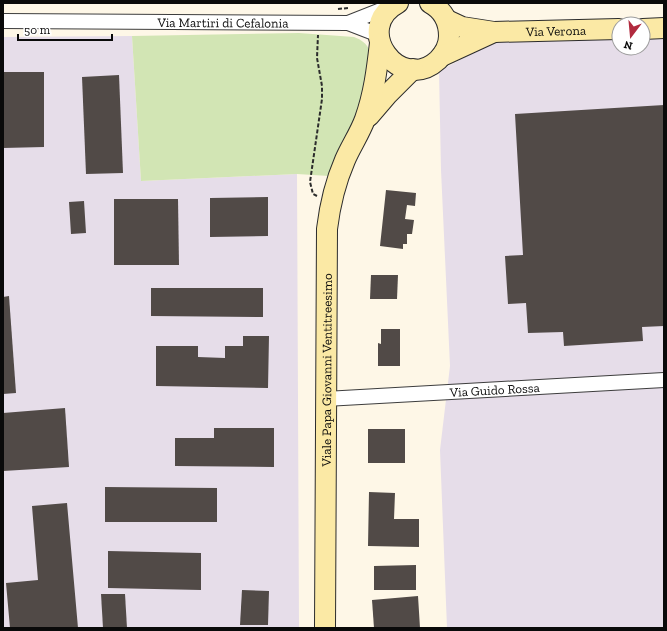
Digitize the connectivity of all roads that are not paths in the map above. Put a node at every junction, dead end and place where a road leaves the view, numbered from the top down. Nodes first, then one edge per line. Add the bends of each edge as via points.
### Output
1 (395, 4) edge
2 (437, 8) edge
3 (3, 21) edge
4 (348, 23) junction
5 (664, 28) edge
6 (611, 29) edge
7 (651, 29) edge
8 (494, 32) junction
9 (379, 39) junction
10 (442, 56) junction
11 (413, 69) junction
12 (365, 120) junction
13 (664, 380) edge
14 (325, 399) junction
15 (325, 628) edge

1 - 4 street, Via Martiri di Cefalonia
1 - 9 street, Viale Papa Giovanni Ventitreesimo via 385,13 380,24
2 - 8 street, Via Verona via 462,27
2 - 10 street via 449,29 447,48
3 - 4 street, Via Martiri di Cefalonia
4 - 9 street, Via Martiri di Cefalonia
5 - 7 street
6 - 8 street, Via Verona
8 - 10 street, Via Verona
9 - 11 street via 385,54 392,62
9 - 12 street, Viale Papa Giovanni Ventitreesimo via 376,77
10 - 11 street, Via Verona via 429,66
11 - 12 street, Viale Papa Giovanni Ventitreesimo
12 - 14 street, Viale Papa Giovanni Ventitreesimo via 345,160 330,202 327,229
13 - 14 street, Via Guido Rossa
14 - 15 street, Viale Papa Giovanni Ventitreesimo

